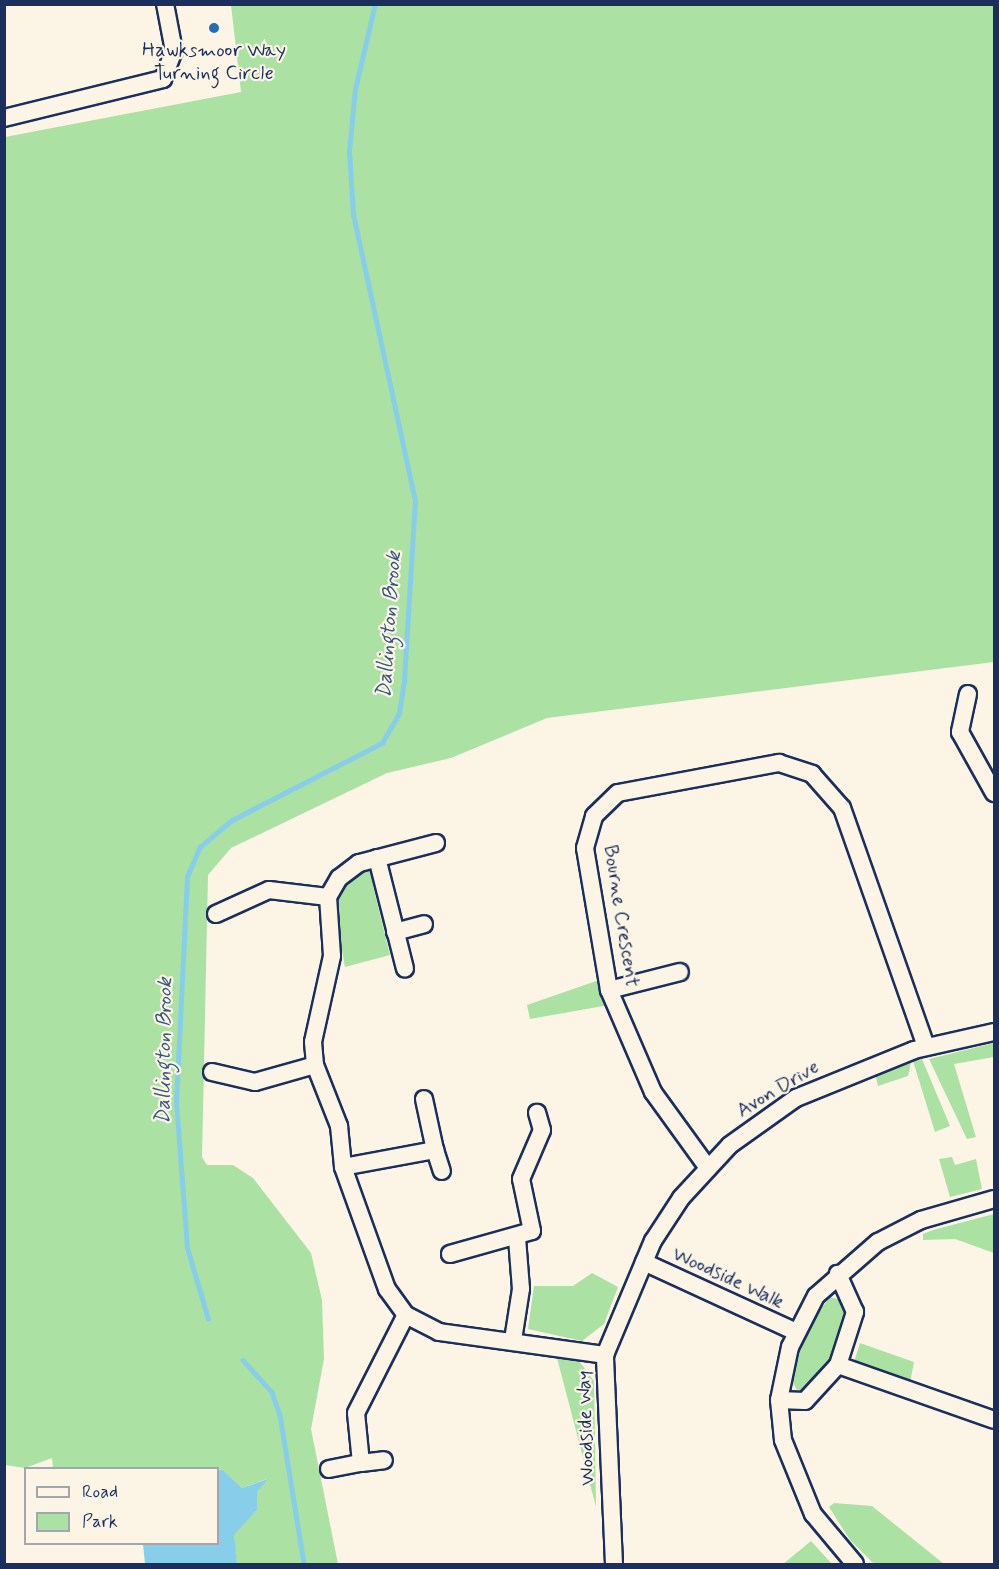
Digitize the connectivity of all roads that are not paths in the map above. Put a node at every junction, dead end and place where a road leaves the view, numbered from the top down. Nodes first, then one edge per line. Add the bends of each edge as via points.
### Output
1 (165, 4) edge
2 (4, 118) edge
3 (968, 694) dead end
4 (994, 793) edge
5 (436, 843) dead end
6 (377, 858) junction
7 (327, 897) junction
8 (216, 914) dead end
9 (423, 924) dead end
10 (395, 932) junction
11 (405, 969) dead end
12 (680, 972) dead end
13 (609, 990) junction
14 (993, 1031) edge
15 (926, 1047) junction
16 (315, 1065) junction
17 (213, 1072) dead end
18 (424, 1099) dead end
19 (537, 1113) dead end
20 (435, 1150) junction
21 (343, 1167) junction
22 (708, 1168) junction
23 (442, 1171) dead end
24 (994, 1199) edge
25 (523, 1237) junction
26 (450, 1254) dead end
27 (644, 1262) junction
28 (838, 1274) junction
29 (406, 1315) junction
30 (796, 1332) junction
31 (513, 1340) junction
32 (605, 1355) junction
33 (838, 1365) junction
34 (779, 1400) junction
35 (994, 1420) edge
36 (384, 1460) dead end
37 (362, 1463) junction
38 (329, 1469) dead end
39 (614, 1564) edge
40 (855, 1564) edge

1 - 2 street via 174,51 163,79
3 - 4 street via 960,732
5 - 6 street
6 - 7 street via 339,878
6 - 10 street
7 - 8 street via 269,890
7 - 16 street via 332,956 318,1006
9 - 10 street
10 - 11 street
12 - 13 street
13 - 15 street, Bourne Crescent via 585,848 594,816 618,792 779,763 812,774 842,808
13 - 22 street, Bourne Crescent via 653,1092
14 - 15 street, Avon Drive
15 - 22 street, Avon Drive via 854,1070 796,1098 753,1126
16 - 17 street via 255,1082
16 - 21 street via 339,1126
18 - 20 street
19 - 25 street via 542,1130 521,1179
20 - 21 street
20 - 23 street
21 - 29 street via 387,1289
22 - 27 street, Avon Drive via 681,1198
24 - 28 street via 921,1220 878,1242
25 - 26 street
25 - 31 street
27 - 30 street, Woodside Walk
27 - 32 street, Woodside Way
28 - 30 street via 816,1296
28 - 33 street via 855,1312
29 - 31 street via 439,1332
29 - 37 street via 356,1413
30 - 34 street
31 - 32 street
32 - 39 street, Woodside Way
33 - 34 street via 805,1401
33 - 35 street
34 - 40 street via 783,1440 794,1476 813,1514
36 - 37 street
37 - 38 street

